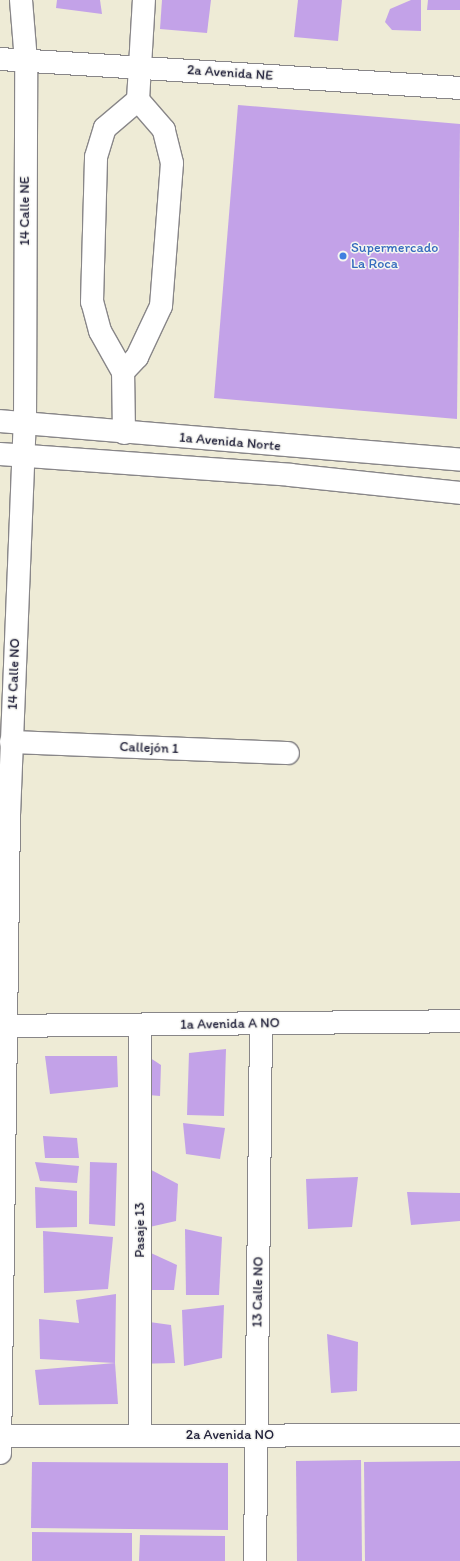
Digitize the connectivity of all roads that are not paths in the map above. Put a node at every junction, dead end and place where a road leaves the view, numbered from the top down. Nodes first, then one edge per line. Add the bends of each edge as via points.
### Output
1 (21, 0) edge
2 (144, 0) edge
3 (0, 59) edge
4 (26, 61) junction
5 (139, 66) junction
6 (460, 88) edge
7 (138, 100) junction
8 (123, 372) junction
9 (0, 421) edge
10 (25, 423) junction
11 (124, 433) junction
12 (0, 454) edge
13 (23, 456) junction
14 (460, 460) edge
15 (460, 493) edge
16 (11, 742) junction
17 (288, 753) dead end
18 (4, 815) edge
19 (460, 1021) edge
20 (261, 1024) junction
21 (140, 1025) junction
22 (2, 1026) edge
23 (257, 1435) junction
24 (460, 1435) edge
25 (0, 1436) edge
26 (140, 1436) junction
27 (0, 1453) edge
28 (256, 1561) edge

1 - 4 street, 14 Calle NE
2 - 5 street
3 - 4 street, 2a Avenida NE
4 - 5 street, 2a Avenida NE
4 - 10 street, 14 Calle NE
5 - 6 street, 2a Avenida NE
5 - 7 street
7 - 8 street via 164,130 172,163 161,306 137,357
7 - 8 street via 105,128 96,157 92,302 100,331
8 - 11 street
9 - 10 street, 1a Avenida Norte
10 - 11 street, 1a Avenida Norte
10 - 13 street, 14 Calle NO
11 - 14 street, 1a Avenida Norte
12 - 13 street
13 - 15 street via 290,475
13 - 16 street, 14 Calle NO
16 - 17 street, Callejón 1
16 - 18 street, 14 Calle NO
18 - 22 street, 14 Calle NO
19 - 20 street, 1a Avenida A NO
20 - 21 street, 1a Avenida A NO
20 - 23 street, 13 Calle NO
21 - 22 street, 1a Avenida A NO
21 - 26 street, Pasaje 13
22 - 25 street, 14 Calle NO
23 - 24 street, 2a Avenida NO
23 - 26 street, 2a Avenida NO
23 - 28 street, 13 Calle NO
25 - 26 street, 2a Avenida NO
25 - 27 street, 14 Calle NO

